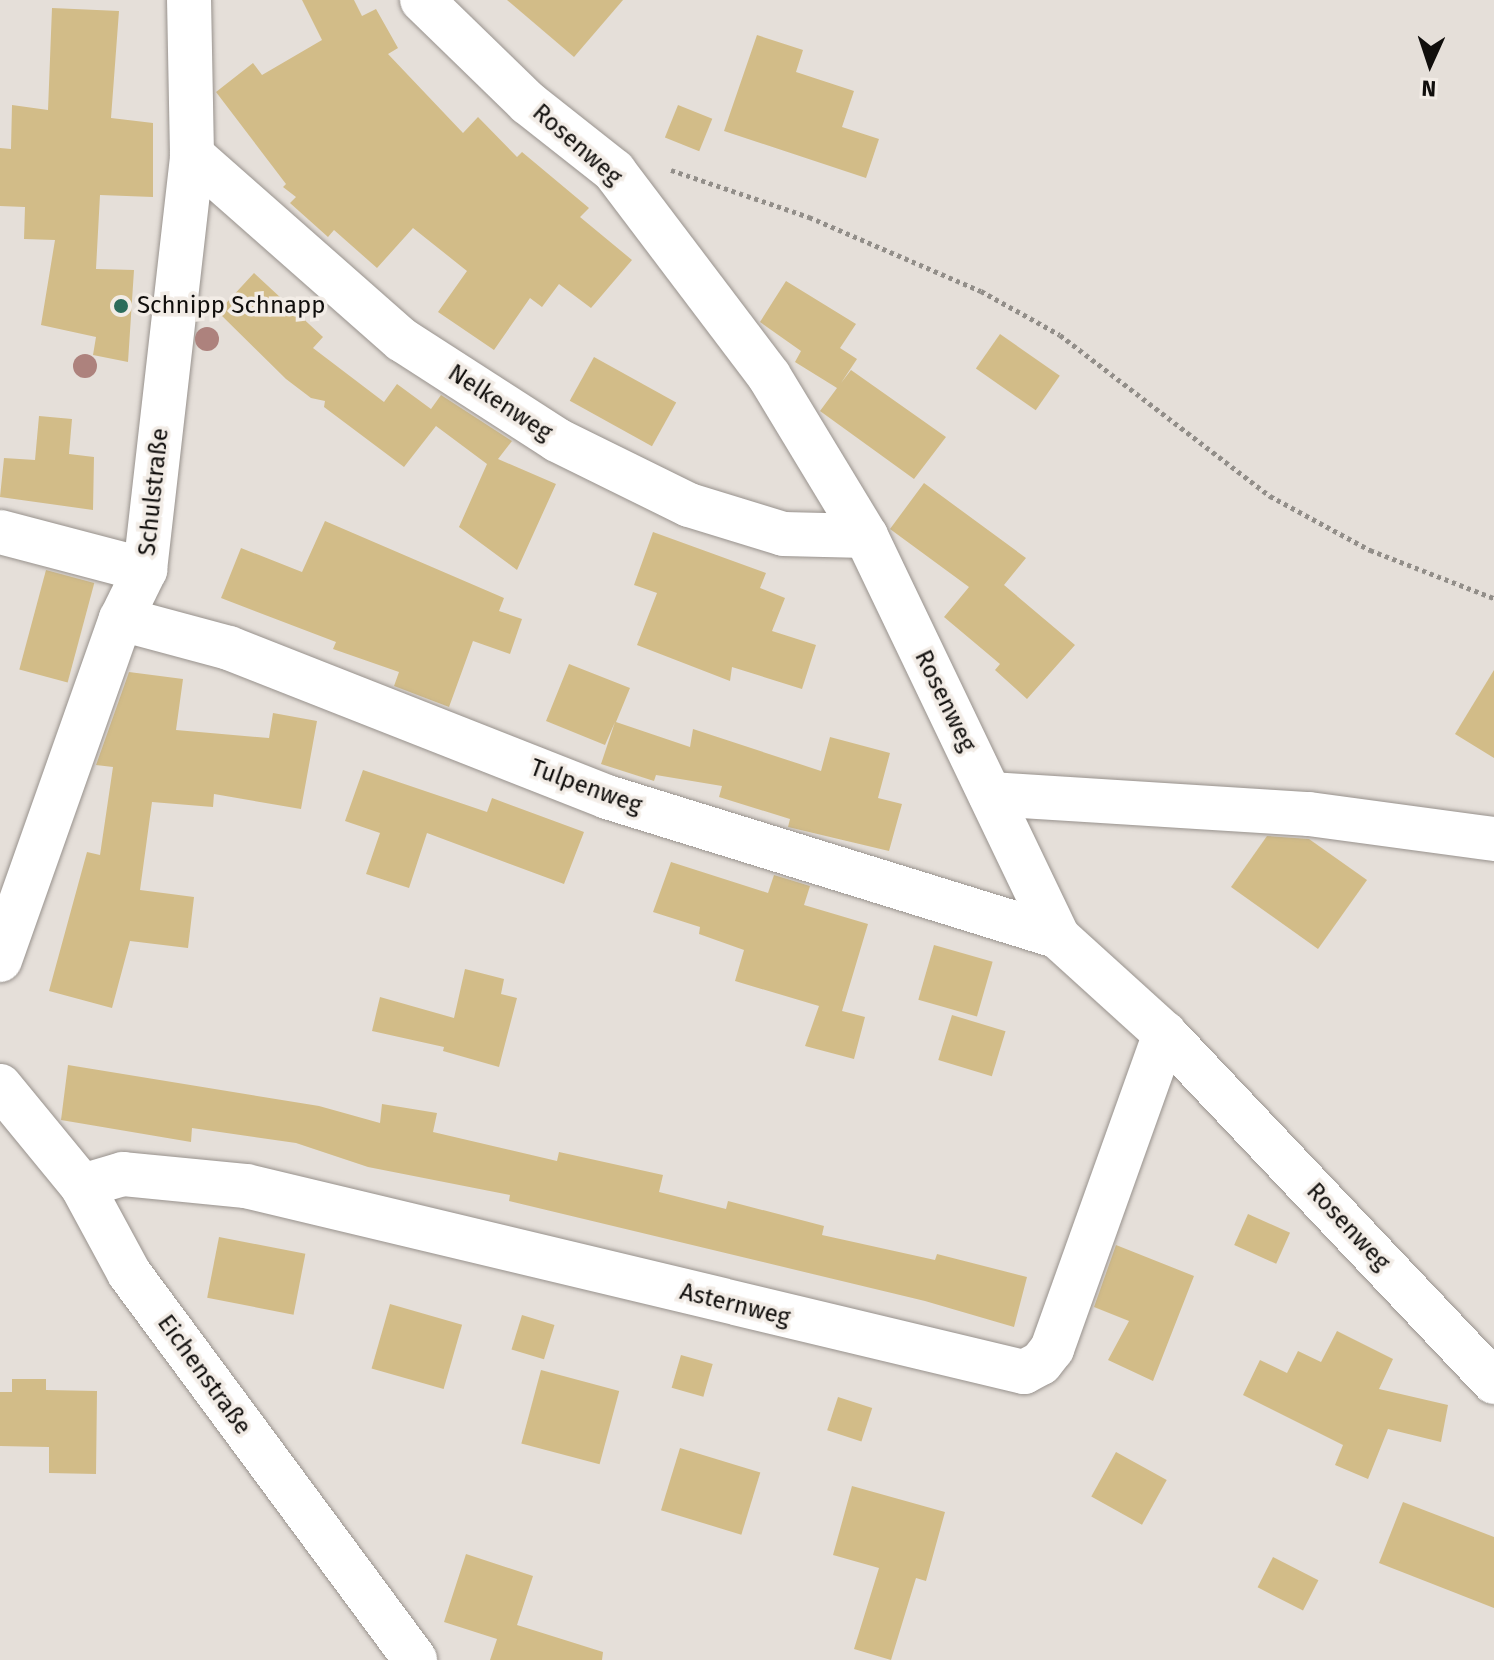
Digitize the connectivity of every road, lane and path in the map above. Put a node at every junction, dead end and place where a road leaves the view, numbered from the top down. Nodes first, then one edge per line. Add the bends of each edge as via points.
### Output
1 (189, 0) edge
2 (422, 0) edge
3 (192, 155) junction
4 (614, 171) junction
5 (0, 532) edge
6 (866, 536) junction
7 (145, 570) junction
8 (1494, 598) edge
9 (121, 619) junction
10 (990, 794) junction
11 (1494, 839) edge
12 (1058, 937) junction
13 (0, 960) edge
14 (1165, 1034) junction
15 (0, 1086) edge
16 (82, 1186) junction
17 (1494, 1382) edge
18 (415, 1660) edge

1 - 3 street, Schulstraße
2 - 4 street, Rosenweg via 528,103
3 - 6 street, Nelkenweg via 402,340 557,440 702,509 783,534
3 - 7 street, Schulstraße
4 - 6 street, Rosenweg via 769,376
4 - 8 path via 660,167 809,217 981,291 1060,335 1270,496 1370,550
5 - 7 street
6 - 10 street, Rosenweg
7 - 9 street, Schulstraße
9 - 12 street, Tulpenweg via 229,648 607,797
9 - 13 street, Schulstraße
10 - 11 street via 1309,814
10 - 12 street, Rosenweg
12 - 14 street, Rosenweg
14 - 16 street, Asternweg via 1052,1349 1024,1372 246,1186 123,1174
14 - 17 street, Rosenweg
15 - 16 street, Eichenstraße
16 - 18 street, Eichenstraße via 129,1273

